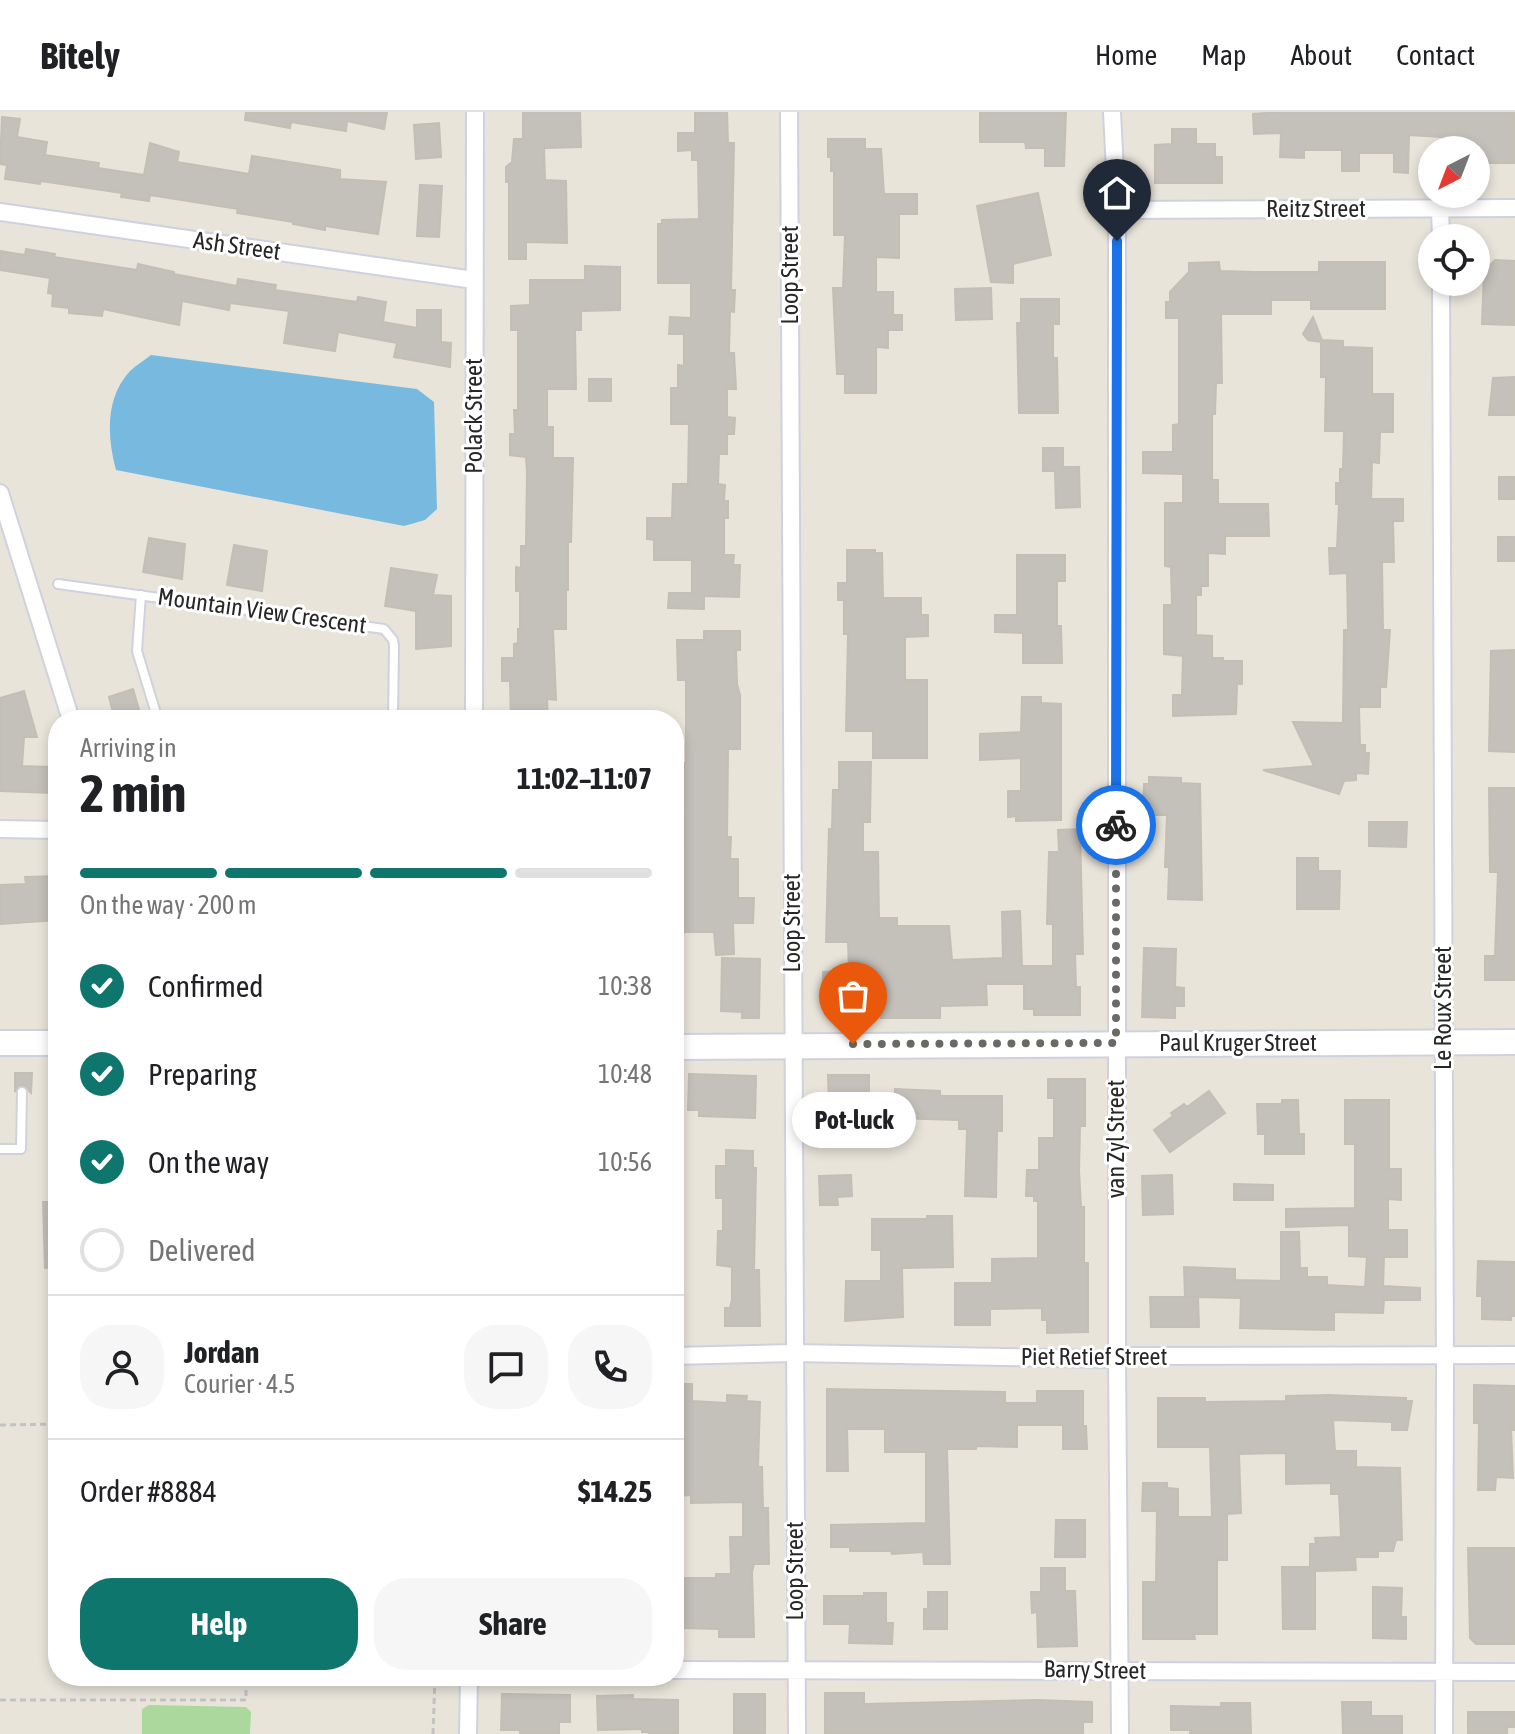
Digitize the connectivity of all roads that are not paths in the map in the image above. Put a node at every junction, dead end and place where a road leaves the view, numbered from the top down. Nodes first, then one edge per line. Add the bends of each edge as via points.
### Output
1 (475, 112) edge
2 (789, 112) edge
3 (1112, 112) edge
4 (1440, 208) joint
5 (1490, 208) edge
6 (1515, 208) edge
7 (1117, 210) junction
8 (0, 212) edge
9 (1441, 224) edge
10 (474, 280) junction
11 (1441, 296) edge
12 (0, 493) edge
13 (58, 584) dead end
14 (141, 595) junction
15 (68, 710) edge
16 (155, 710) edge
17 (393, 710) edge
18 (474, 710) edge
19 (0, 829) edge
20 (48, 830) edge
21 (1515, 1042) edge
22 (0, 1043) edge
23 (48, 1043) edge
24 (1116, 1043) junction
25 (1443, 1043) junction
26 (792, 1045) junction
27 (684, 1047) edge
28 (22, 1092) dead end
29 (0, 1149) edge
30 (793, 1353) junction
31 (1444, 1355) junction
32 (1515, 1355) edge
33 (684, 1356) edge
34 (1117, 1357) junction
35 (796, 1669) junction
36 (684, 1670) edge
37 (1120, 1671) junction
38 (1444, 1671) junction
39 (1515, 1672) edge
40 (469, 1686) edge
41 (468, 1734) edge
42 (797, 1734) edge
43 (1120, 1734) edge
44 (1444, 1734) edge

1 - 10 street, Polack Street
2 - 26 street, Loop Street
3 - 7 street, van Zyl Street
4 - 7 street, Reitz Street
4 - 9 street
5 - 6 street, Reitz Street
7 - 24 street, van Zyl Street
8 - 10 street, Ash Street
10 - 18 street, Polack Street
11 - 25 street, Le Roux Street
12 - 15 street
13 - 14 lane, Mountain View Crescent
14 - 16 lane, Mountain View Crescent via 137,651
14 - 17 lane, Mountain View Crescent via 384,629 394,646
19 - 20 street
21 - 25 street, Paul Kruger Street
22 - 23 street
24 - 25 street, Paul Kruger Street
24 - 26 street, Paul Kruger Street
24 - 34 street, van Zyl Street
25 - 31 street, Le Roux Street
26 - 27 street, Paul Kruger Street
26 - 30 street, Loop Street
28 - 29 lane via 21,1149
30 - 33 street, Piet Retief Street
30 - 34 street, Piet Retief Street
30 - 35 street, Loop Street
31 - 32 street, Piet Retief Street
31 - 34 street, Piet Retief Street
31 - 38 street, Le Roux Street
34 - 37 street, van Zyl Street
35 - 36 street, Barry Street
35 - 37 street, Barry Street
35 - 42 street, Loop Street
37 - 38 street, Barry Street
37 - 43 street, van Zyl Street
38 - 39 street, Barry Street
38 - 44 street, Le Roux Street
40 - 41 street

